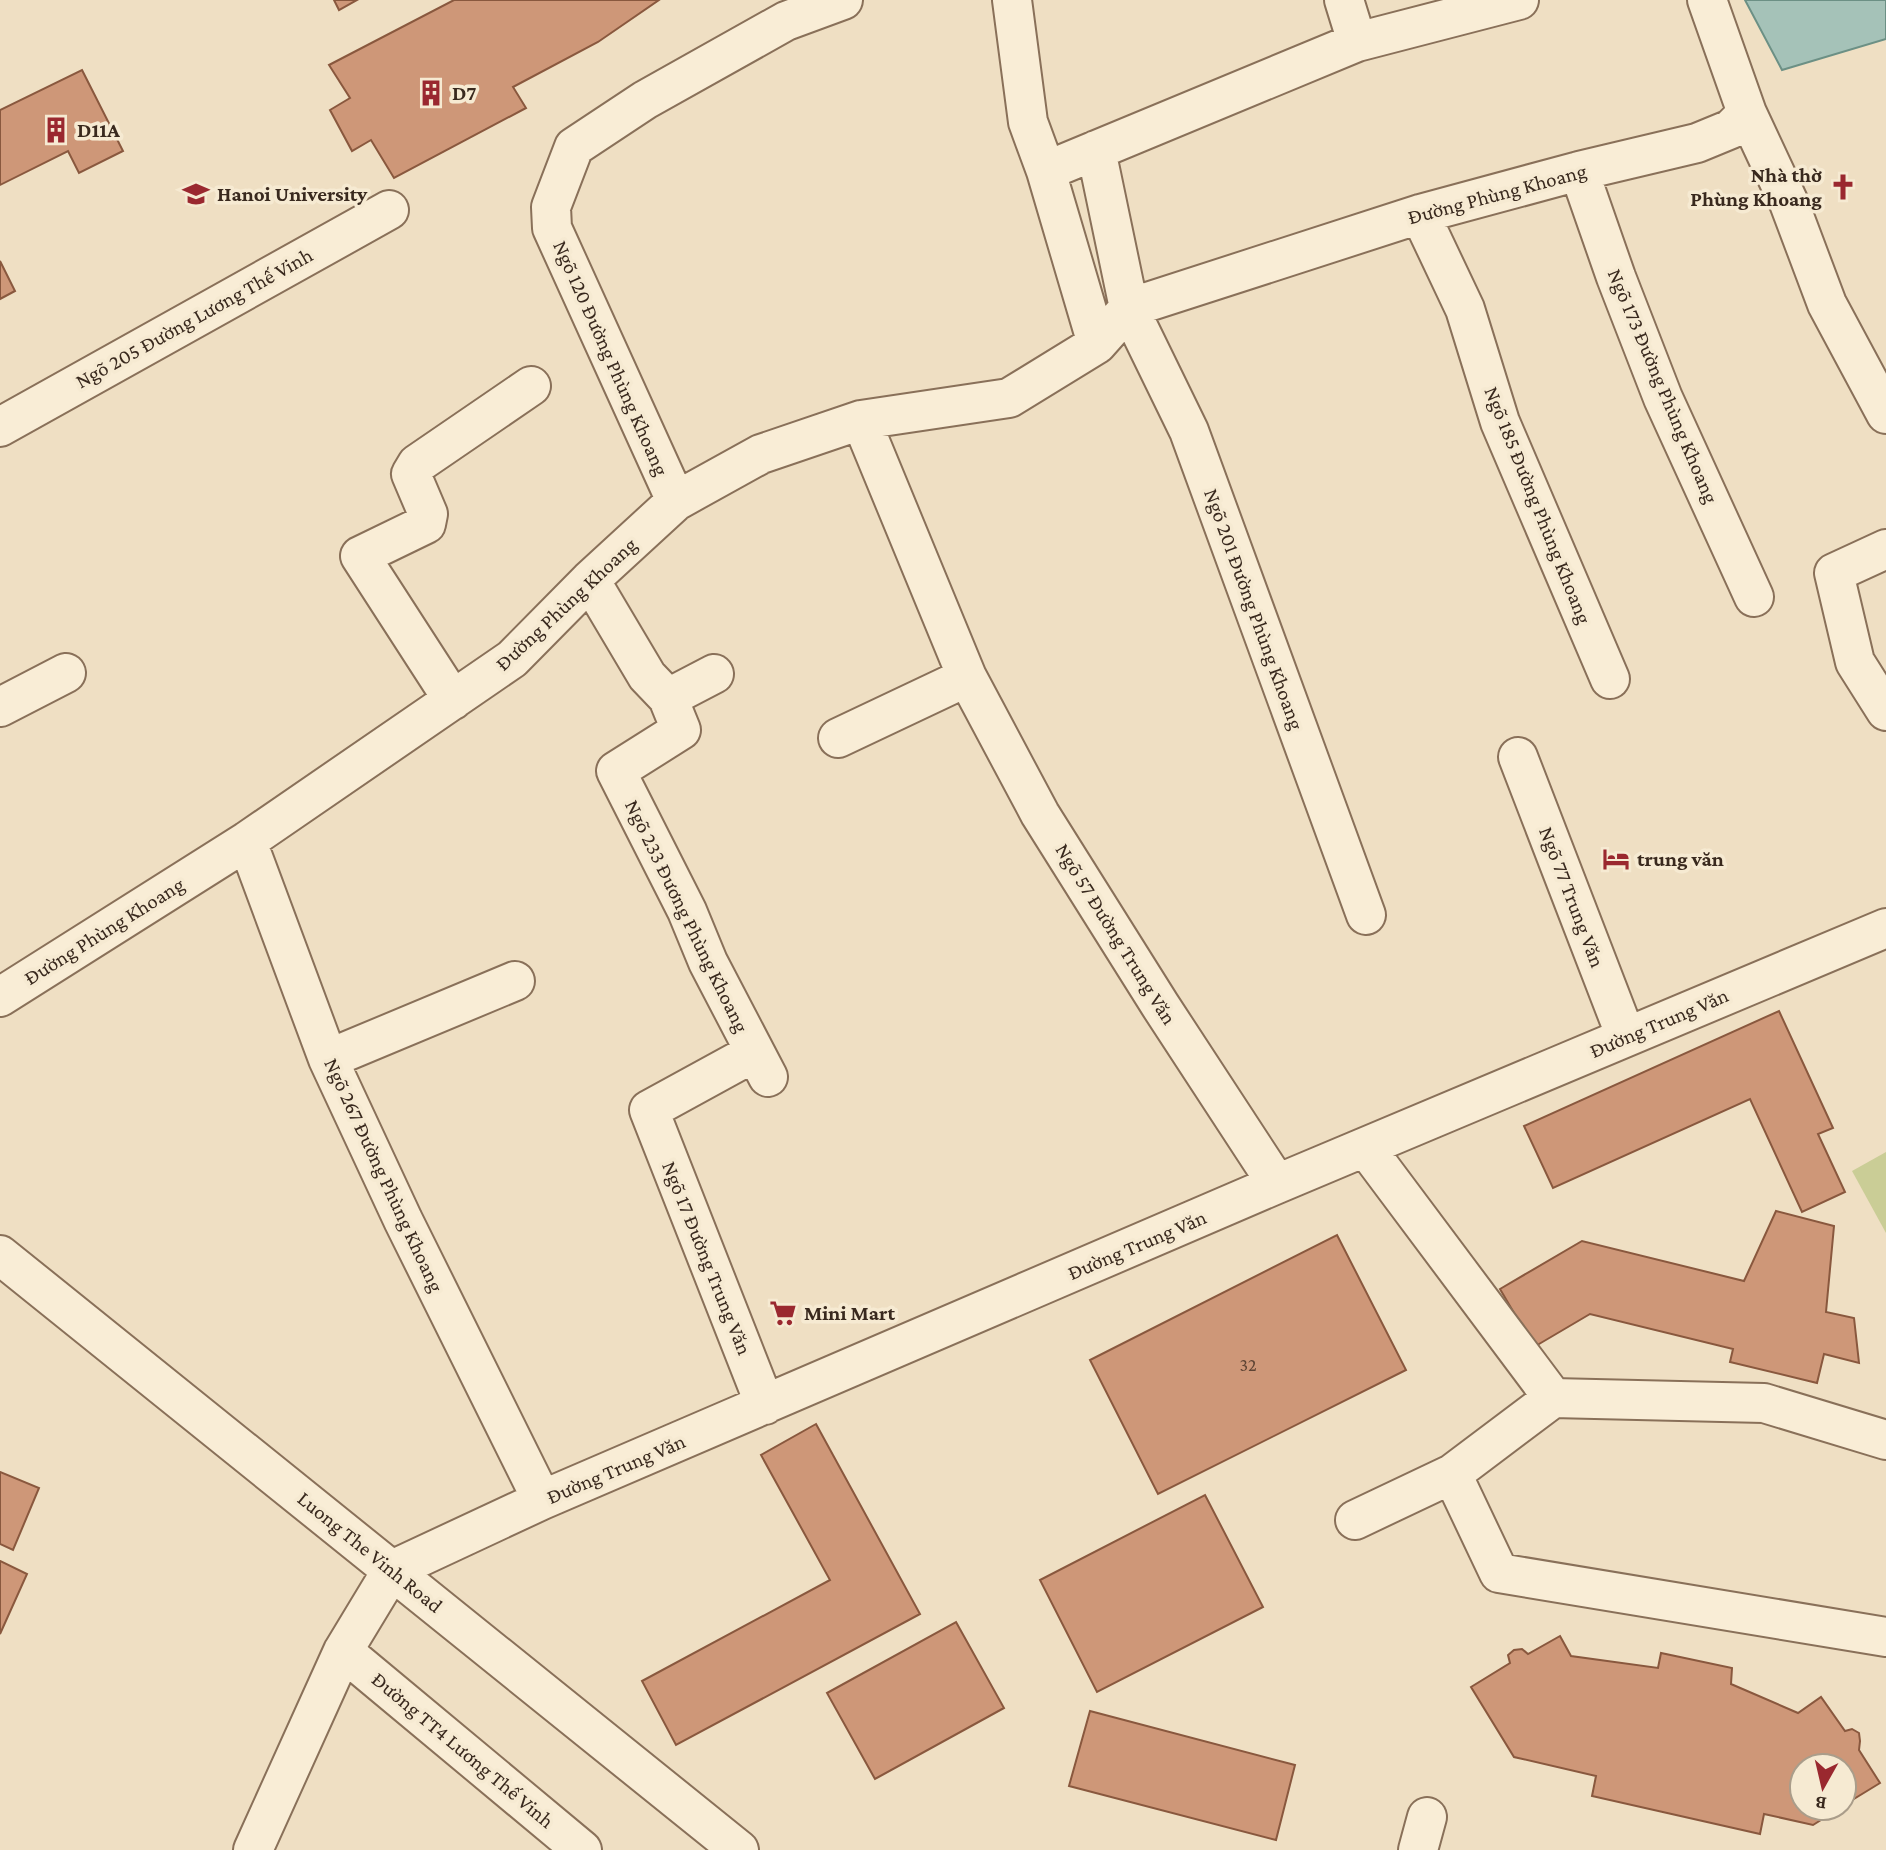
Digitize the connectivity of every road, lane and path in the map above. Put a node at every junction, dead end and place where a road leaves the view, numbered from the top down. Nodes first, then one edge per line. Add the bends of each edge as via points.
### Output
1 (843, 0) edge
2 (1012, 0) edge
3 (1344, 0) edge
4 (1519, 0) edge
5 (1707, 0) edge
6 (1357, 42) junction
7 (1747, 113) junction
8 (1096, 150) junction
9 (1046, 171) junction
10 (1579, 171) junction
11 (388, 209) dead end
12 (1420, 214) junction
13 (1129, 308) junction
14 (1097, 344) junction
15 (531, 386) dead end
16 (1886, 414) edge
17 (861, 420) junction
18 (0, 427) edge
19 (676, 502) junction
20 (1886, 549) edge
21 (590, 580) junction
22 (1754, 597) dead end
23 (66, 673) dead end
24 (714, 674) dead end
25 (967, 677) junction
26 (1610, 679) dead end
27 (668, 698) junction
28 (453, 700) junction
29 (0, 707) edge
30 (1886, 711) edge
31 (838, 738) dead end
32 (1518, 757) dead end
33 (247, 841) junction
34 (1366, 915) dead end
35 (1886, 928) edge
36 (515, 981) dead end
37 (0, 997) edge
38 (1626, 1037) junction
39 (328, 1059) junction
40 (649, 1110) joint
41 (1366, 1148) junction
42 (1277, 1184) junction
43 (0, 1255) edge
44 (1553, 1398) junction
45 (765, 1405) junction
46 (1886, 1440) edge
47 (1452, 1474) junction
48 (542, 1500) junction
49 (1354, 1520) dead end
50 (392, 1570) junction
51 (1886, 1637) edge
52 (343, 1651) junction
53 (253, 1850) edge
54 (582, 1850) edge
55 (739, 1850) edge

1 - 19 street, Ngõ 120 Đường Phùng Khoang via 774,27 645,100 574,147 551,207 552,228
2 - 9 street via 1028,122
3 - 6 street
4 - 6 street
5 - 7 street
6 - 8 street
7 - 10 street, Đường Phùng Khoang via 1731,129 1697,143
7 - 16 street via 1789,202 1828,304
8 - 9 street
8 - 13 street
9 - 14 street
10 - 12 street, Đường Phùng Khoang
10 - 22 street, Ngõ 173 Đường Phùng Khoang via 1663,398
11 - 18 street, Ngõ 205 Đường Lương Thế Vinh
12 - 13 street, Đường Phùng Khoang
12 - 26 street, Ngõ 185 Đường Phùng Khoang via 1465,309 1500,422
13 - 14 street, Đường Phùng Khoang
13 - 34 street, Ngõ 201 Đường Phùng Khoang via 1189,431
14 - 17 street, Đường Phùng Khoang via 1009,398
15 - 28 street via 417,464 411,474 428,514 426,524 360,556
17 - 19 street, Đường Phùng Khoang via 761,454
17 - 25 street, Ngõ 57 Đường Trung Văn
19 - 21 street, Đường Phùng Khoang
20 - 30 street via 1834,573 1855,662
21 - 27 street, Ngõ 233 Đương Phùng Khoang via 648,676
21 - 28 street, Đường Phùng Khoang via 512,659
23 - 29 street
24 - 27 street
25 - 31 street
25 - 42 street, Ngõ 57 Đường Trung Văn via 1040,814
27 - 40 street, Ngõ 233 Đương Phùng Khoang via 681,730 615,771 761,1065
28 - 33 street, Đường Phùng Khoang
32 - 38 street, Ngõ 77 Trung Văn
33 - 37 street, Đường Phùng Khoang
33 - 39 street, Ngõ 267 Đường Phùng Khoang
35 - 38 street, Đường Trung Văn
36 - 39 street
38 - 41 street, Đường Trung Văn
39 - 48 street, Ngõ 267 Đường Phùng Khoang
40 - 45 street, Ngõ 17 Đường Trung Văn
41 - 42 street, Đường Trung Văn
41 - 44 street
42 - 45 street, Đường Trung Văn
43 - 50 street, Luong The Vinh Road
44 - 46 street via 1764,1403
44 - 47 street
45 - 48 street, Đường Trung Văn
47 - 49 street
47 - 51 street via 1499,1573
48 - 50 street, Đường Trung Văn
50 - 52 street
50 - 55 street, Luong The Vinh Road
52 - 53 street
52 - 54 street, Đường TT4 Lương Thế Vinh

